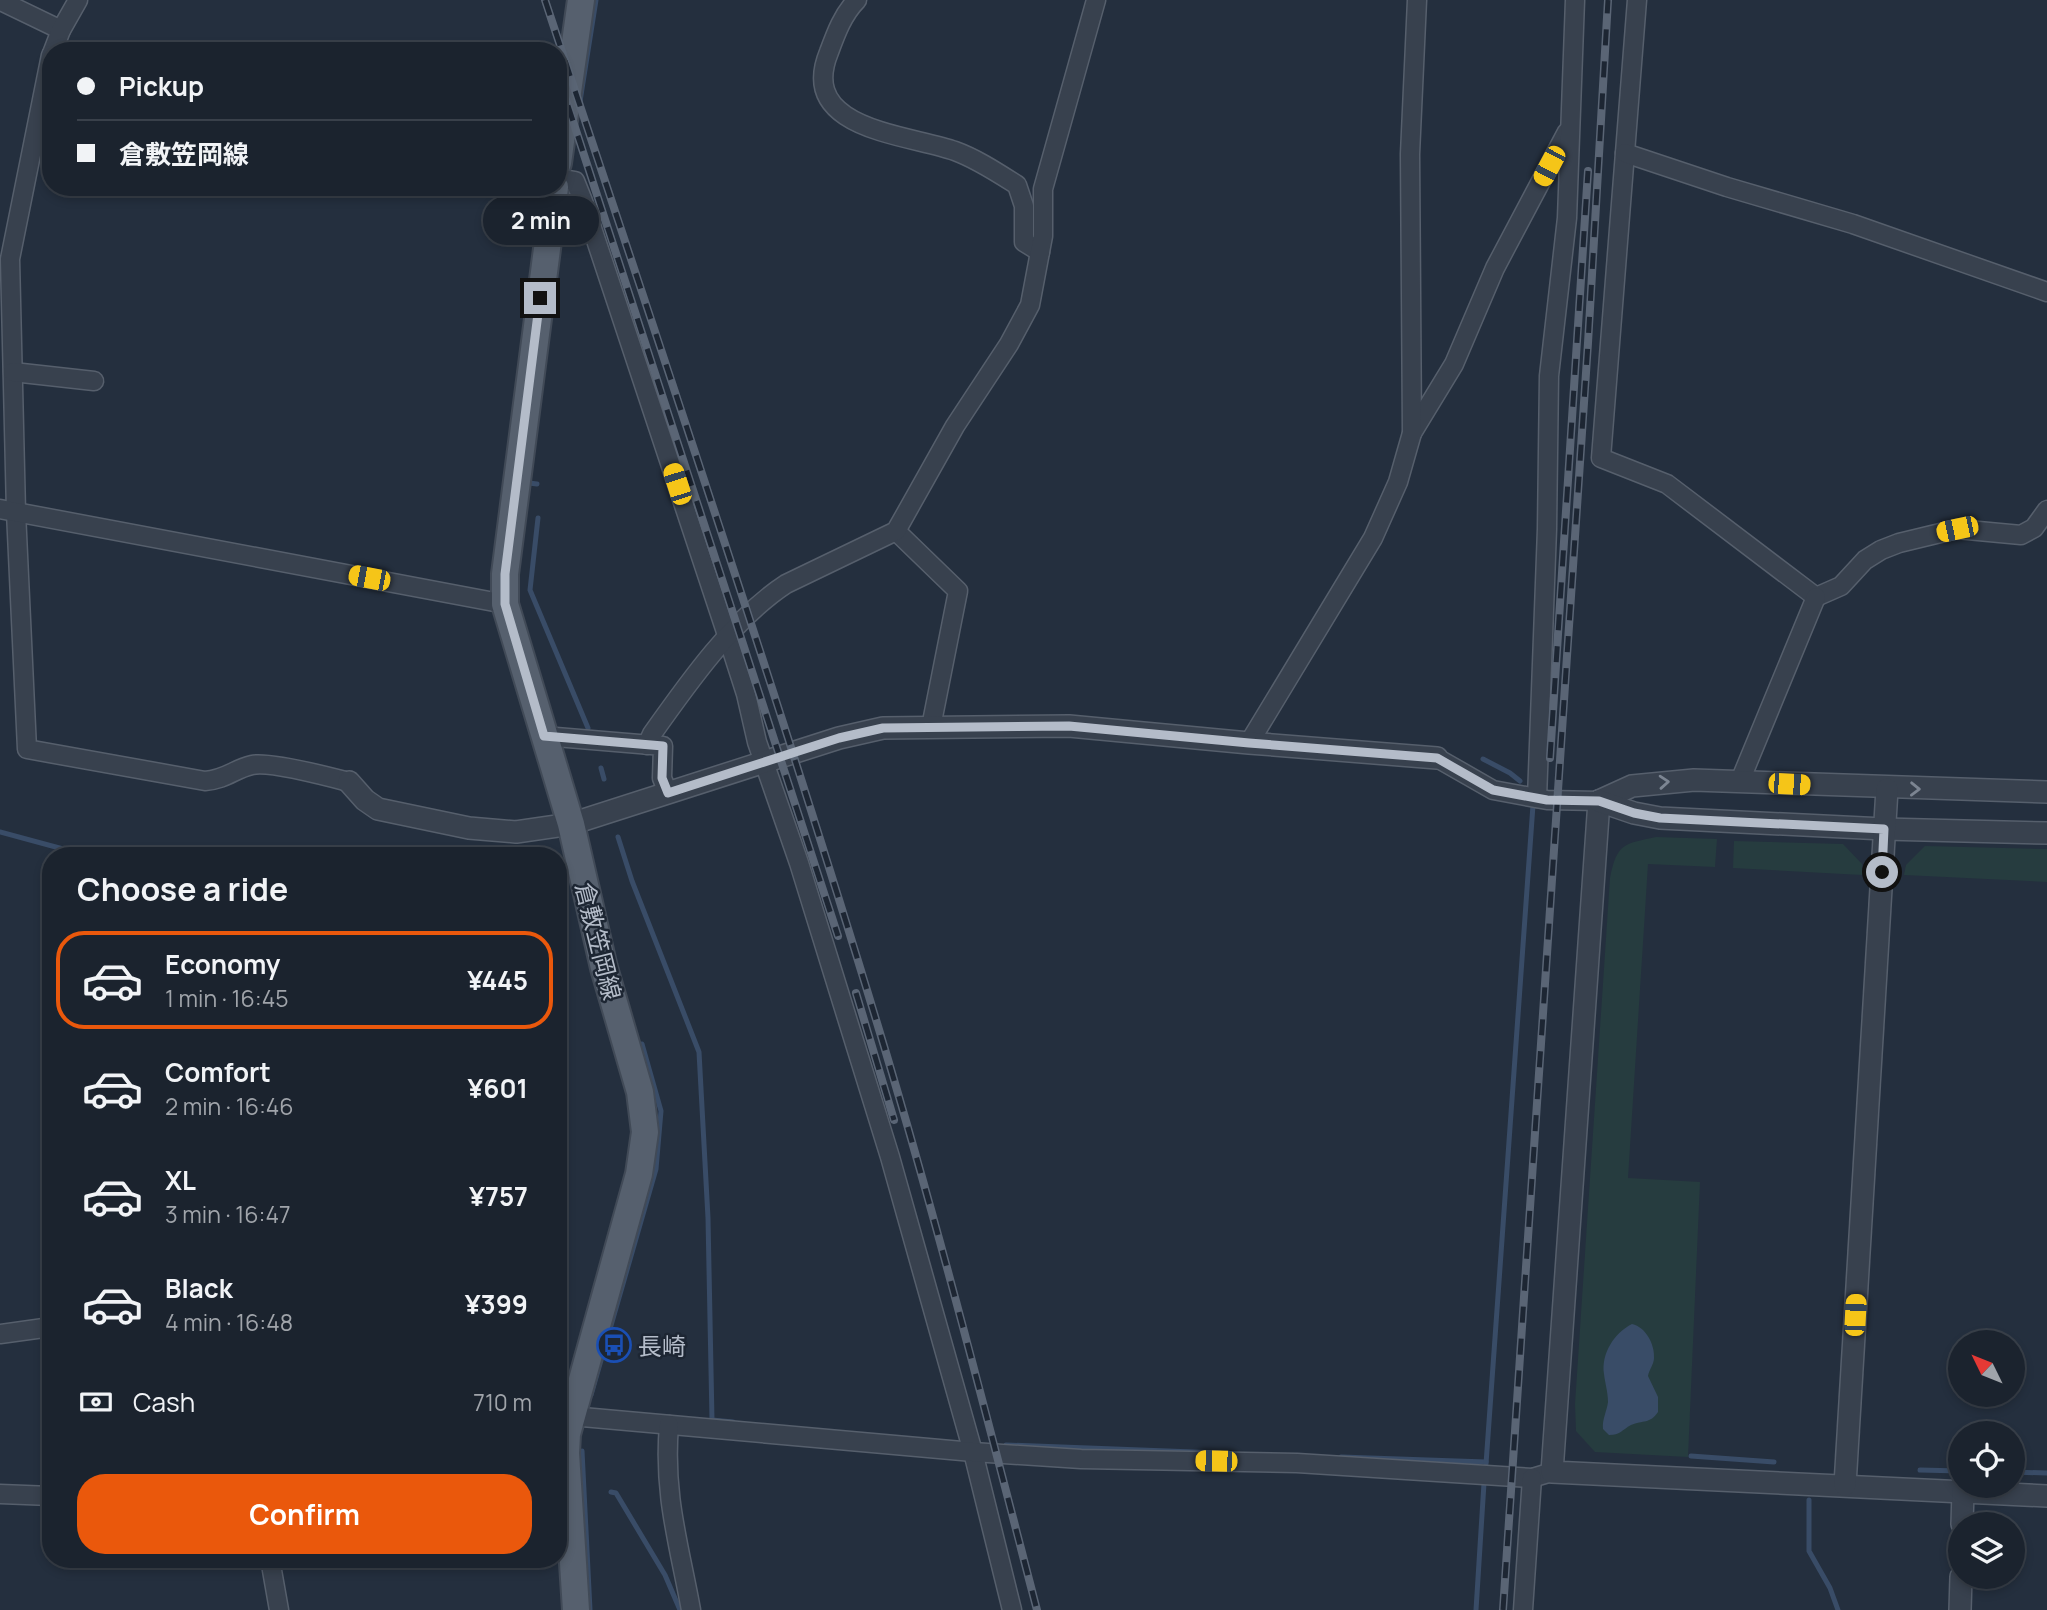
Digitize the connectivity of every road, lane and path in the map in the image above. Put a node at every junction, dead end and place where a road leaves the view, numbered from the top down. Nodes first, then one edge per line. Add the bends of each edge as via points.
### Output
1 (78, 0) edge
2 (580, 0) edge
3 (858, 0) edge
4 (1096, 0) edge
5 (1417, 0) edge
6 (1576, 0) edge
7 (1637, 0) edge
8 (2, 4) edge
9 (61, 30) junction
10 (56, 42) edge
11 (567, 96) edge
12 (42, 102) edge
13 (1569, 127) junction
14 (1625, 153) junction
15 (567, 180) edge
16 (554, 196) edge
17 (1040, 252) junction
18 (2047, 292) edge
19 (13, 372) junction
20 (94, 381) dead end
21 (1412, 433) junction
22 (8, 510) edge
23 (2047, 510) edge
24 (896, 531) junction
25 (1816, 597) junction
26 (505, 604) junction
27 (728, 638) junction
28 (931, 727) junction
29 (544, 736) junction
30 (1249, 743) junction
31 (647, 745) junction
32 (1437, 758) joint
33 (763, 762) junction
34 (1740, 781) junction
35 (349, 782) joint
36 (1887, 789) junction
37 (2047, 792) edge
38 (668, 793) junction
39 (1537, 798) junction
40 (1599, 801) junction
41 (571, 824) junction
42 (1884, 829) junction
43 (2047, 834) edge
44 (42, 1328) edge
45 (0, 1334) edge
46 (567, 1424) edge
47 (669, 1425) junction
48 (567, 1427) edge
49 (973, 1452) junction
50 (1542, 1475) junction
51 (1845, 1485) junction
52 (1948, 1490) edge
53 (0, 1494) edge
54 (2025, 1495) edge
55 (42, 1496) edge
56 (2047, 1496) edge
57 (567, 1543) edge
58 (272, 1568) edge
59 (1961, 1589) edge
60 (279, 1610) edge
61 (576, 1610) edge
62 (691, 1610) edge
63 (1012, 1610) edge
64 (1523, 1610) edge
65 (1960, 1610) edge

1 - 9 street
2 - 11 main road
3 - 17 street via 848,10 822,68 825,93 845,117 956,151 1017,185 1024,206 1024,242
4 - 17 street via 1043,189
5 - 21 street via 1410,154
6 - 13 street
7 - 14 street
8 - 9 street
9 - 10 street
12 - 19 street via 10,259
13 - 21 street via 1495,268 1454,365
13 - 39 street via 1567,218 1549,376
14 - 18 street via 1853,224
14 - 25 street via 1601,458 1667,484
15 - 27 street via 575,181 583,201
16 - 26 main road, 倉敷笠岡線 via 505,574
17 - 24 street via 1030,304
19 - 20 street
19 - 22 street
21 - 30 street via 1398,482 1373,538
22 - 26 street
22 - 35 street via 27,749 205,781 253,764
23 - 25 street via 2034,528 2021,535 1957,529 1899,542 1865,560 1841,586
24 - 27 street via 786,584 757,605
24 - 28 street via 958,591
25 - 34 street
26 - 29 main road, 倉敷笠岡線
27 - 31 street via 677,699
27 - 33 street
28 - 30 street via 1069,726
28 - 33 street via 883,728
29 - 31 street
29 - 41 main road, 倉敷笠岡線
30 - 32 street
31 - 38 street via 663,746 662,778
32 - 39 street via 1493,790
33 - 38 street
33 - 49 street via 890,1157
34 - 36 street
40 -> 34 street via 1632,786 1652,783
35 - 41 street via 378,809 436,822 516,832
36 -> 37 street
36 - 42 street
38 - 41 street
39 - 40 street
40 - 42 street via 1660,818
40 - 50 street
41 - 46 main road, 倉敷笠岡線 via 604,968 640,1092 645,1132 639,1174
42 - 43 street
42 - 51 street
44 - 45 street
47 - 48 street
47 - 49 street
47 - 62 street via 672,1523
49 - 50 street
49 - 63 street
50 - 51 street
50 - 64 street
51 - 52 street
53 - 55 street
54 - 56 street
57 - 61 main road, 倉敷笠岡線
58 - 60 street
59 - 65 street

